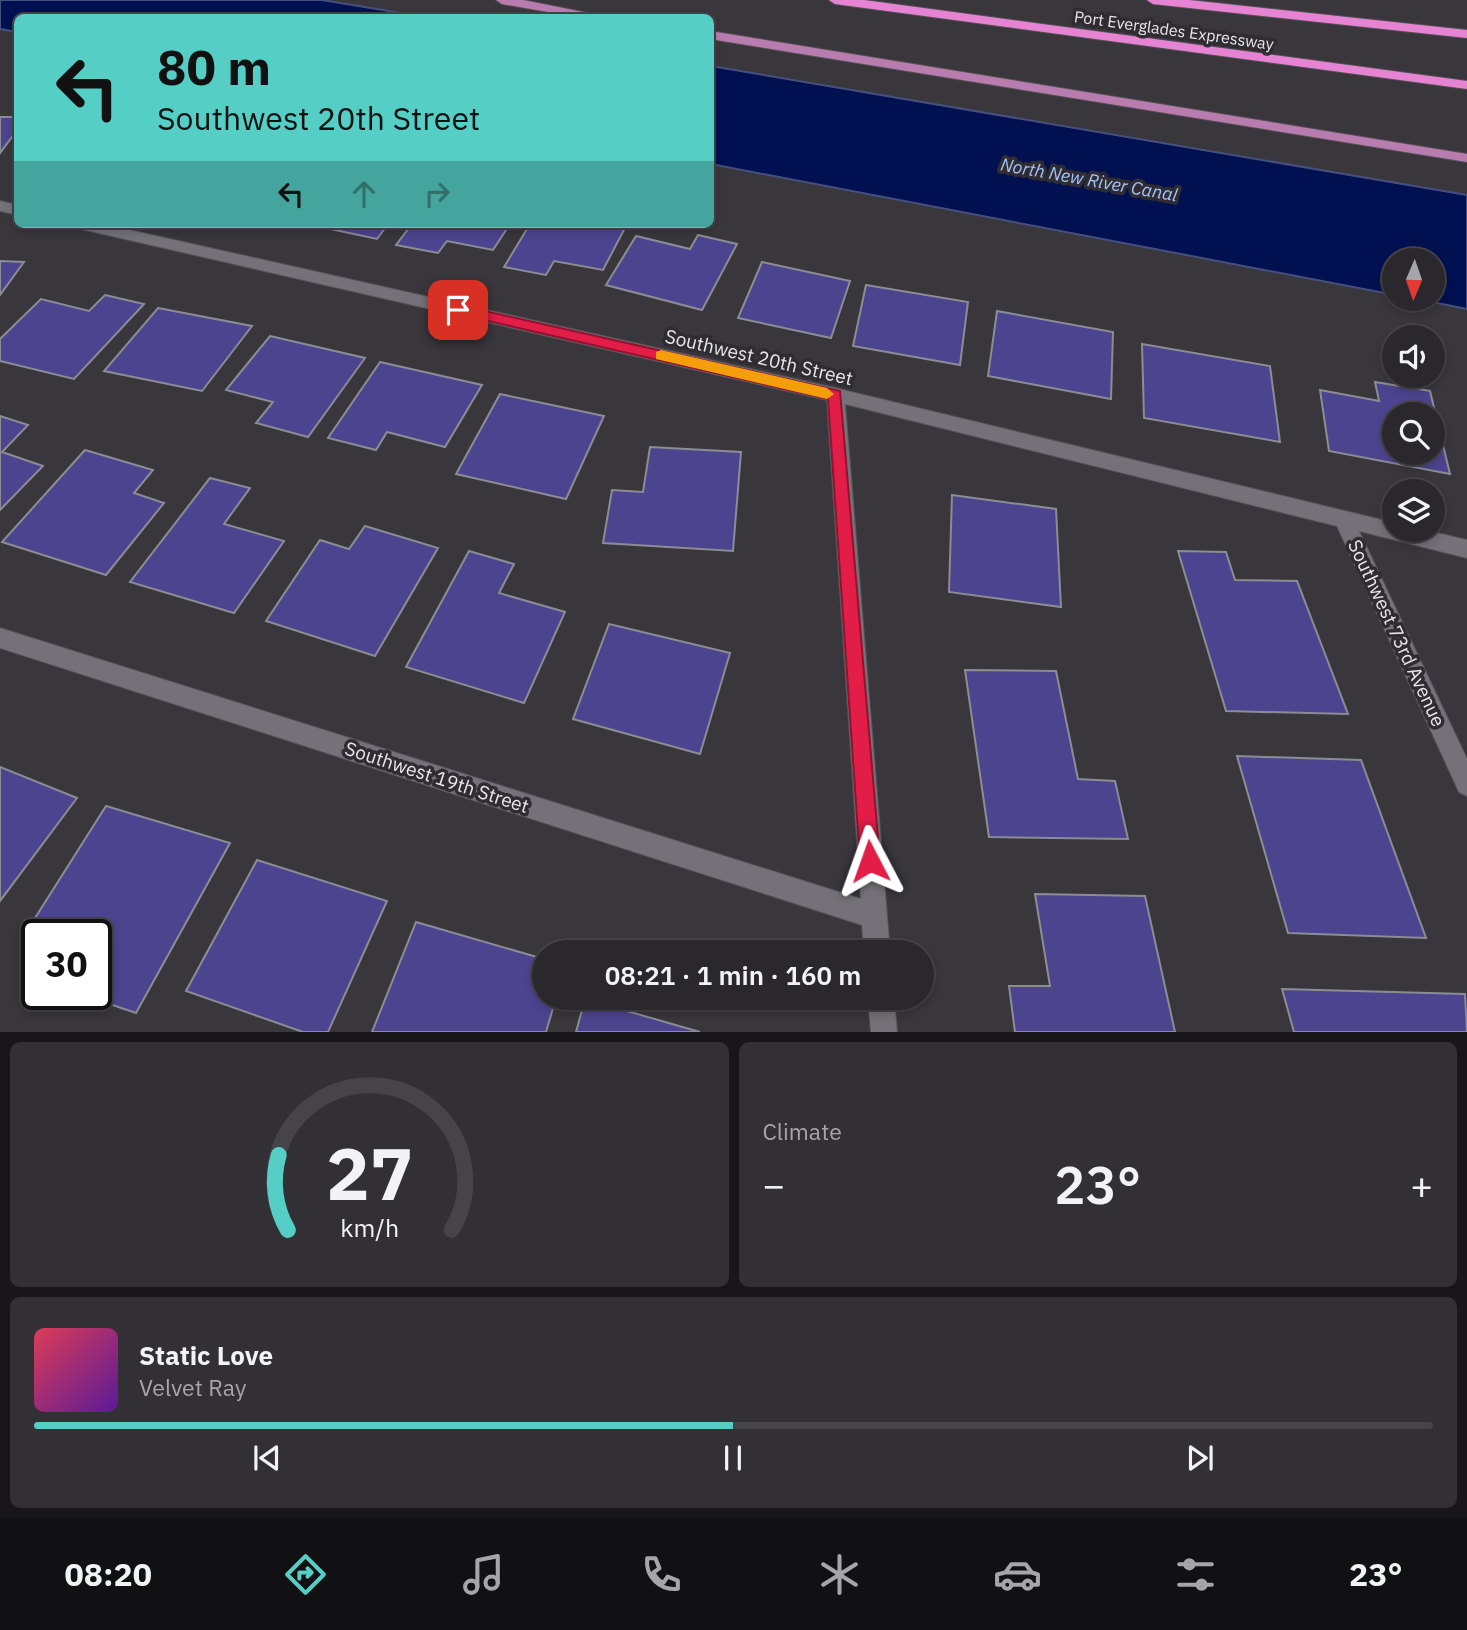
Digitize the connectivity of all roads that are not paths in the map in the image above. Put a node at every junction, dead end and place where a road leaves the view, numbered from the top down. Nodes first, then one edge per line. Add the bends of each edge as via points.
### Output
1 (502, 0) edge
2 (835, 0) edge
3 (1153, 0) edge
4 (584, 14) edge
5 (1467, 34) edge
6 (714, 36) edge
7 (1467, 85) edge
8 (1467, 158) edge
9 (99, 228) edge
10 (835, 395) junction
11 (1345, 521) junction
12 (1467, 549) edge
13 (0, 638) edge
14 (1467, 783) edge
15 (874, 916) junction
16 (876, 940) edge
17 (882, 1010) edge
18 (884, 1031) edge

1 - 4 main road
2 - 7 highway, Port Everglades Expressway
3 - 5 highway
6 - 8 main road
9 - 10 street, Southwest 20th Street
10 - 11 street, Southwest 20th Street
10 - 15 street
11 - 12 street, Southwest 20th Street
11 - 14 street, Southwest 73rd Avenue
13 - 15 street, Southwest 19th Street
15 - 16 street
17 - 18 street

